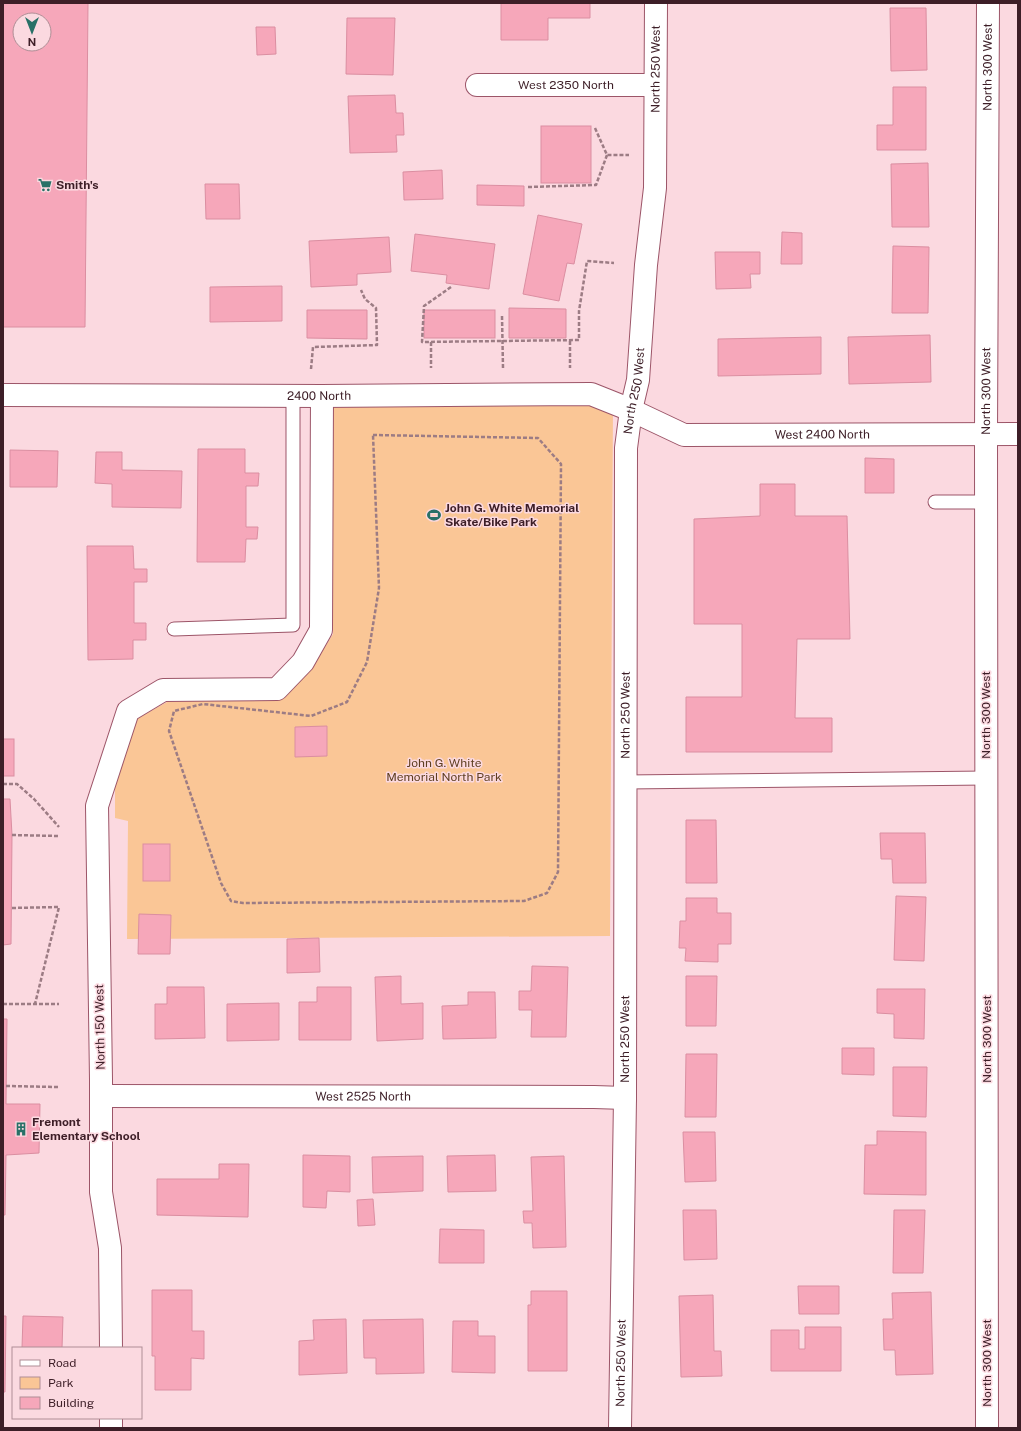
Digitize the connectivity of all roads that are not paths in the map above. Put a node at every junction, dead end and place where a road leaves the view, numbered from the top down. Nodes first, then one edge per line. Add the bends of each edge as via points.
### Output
1 (656, 3) edge
2 (988, 3) edge
3 (477, 85) dead end
4 (655, 85) junction
5 (3, 395) edge
6 (293, 396) junction
7 (322, 396) junction
8 (631, 410) junction
9 (986, 434) junction
10 (1018, 434) edge
11 (935, 502) dead end
12 (986, 502) junction
13 (174, 629) dead end
14 (986, 778) junction
15 (625, 782) junction
16 (101, 1096) junction
17 (625, 1098) junction
18 (111, 1347) edge
19 (620, 1428) edge
20 (987, 1428) edge

1 - 4 street, North 250 West
2 - 9 street, North 300 West
3 - 4 street, West 2350 North
4 - 8 street, North 250 West via 655,188 646,265 638,380
5 - 6 street, 2400 North
6 - 7 street, 2400 North
6 - 13 lane via 293,625
7 - 8 street, 2400 North via 591,394
7 - 16 street, North 150 West via 321,630 303,662 277,689 163,690 128,711 97,806
8 - 9 street, West 2400 North via 684,435
8 - 15 street, North 250 West via 626,448
9 - 10 street, West 2400 North
9 - 12 street, North 300 West
11 - 12 lane
12 - 14 street, North 300 West
14 - 15 lane
14 - 20 street, North 300 West
15 - 17 street, North 250 West
16 - 17 street, West 2525 North
16 - 18 street, North 150 West via 101,1192 110,1248
17 - 19 street, North 250 West

